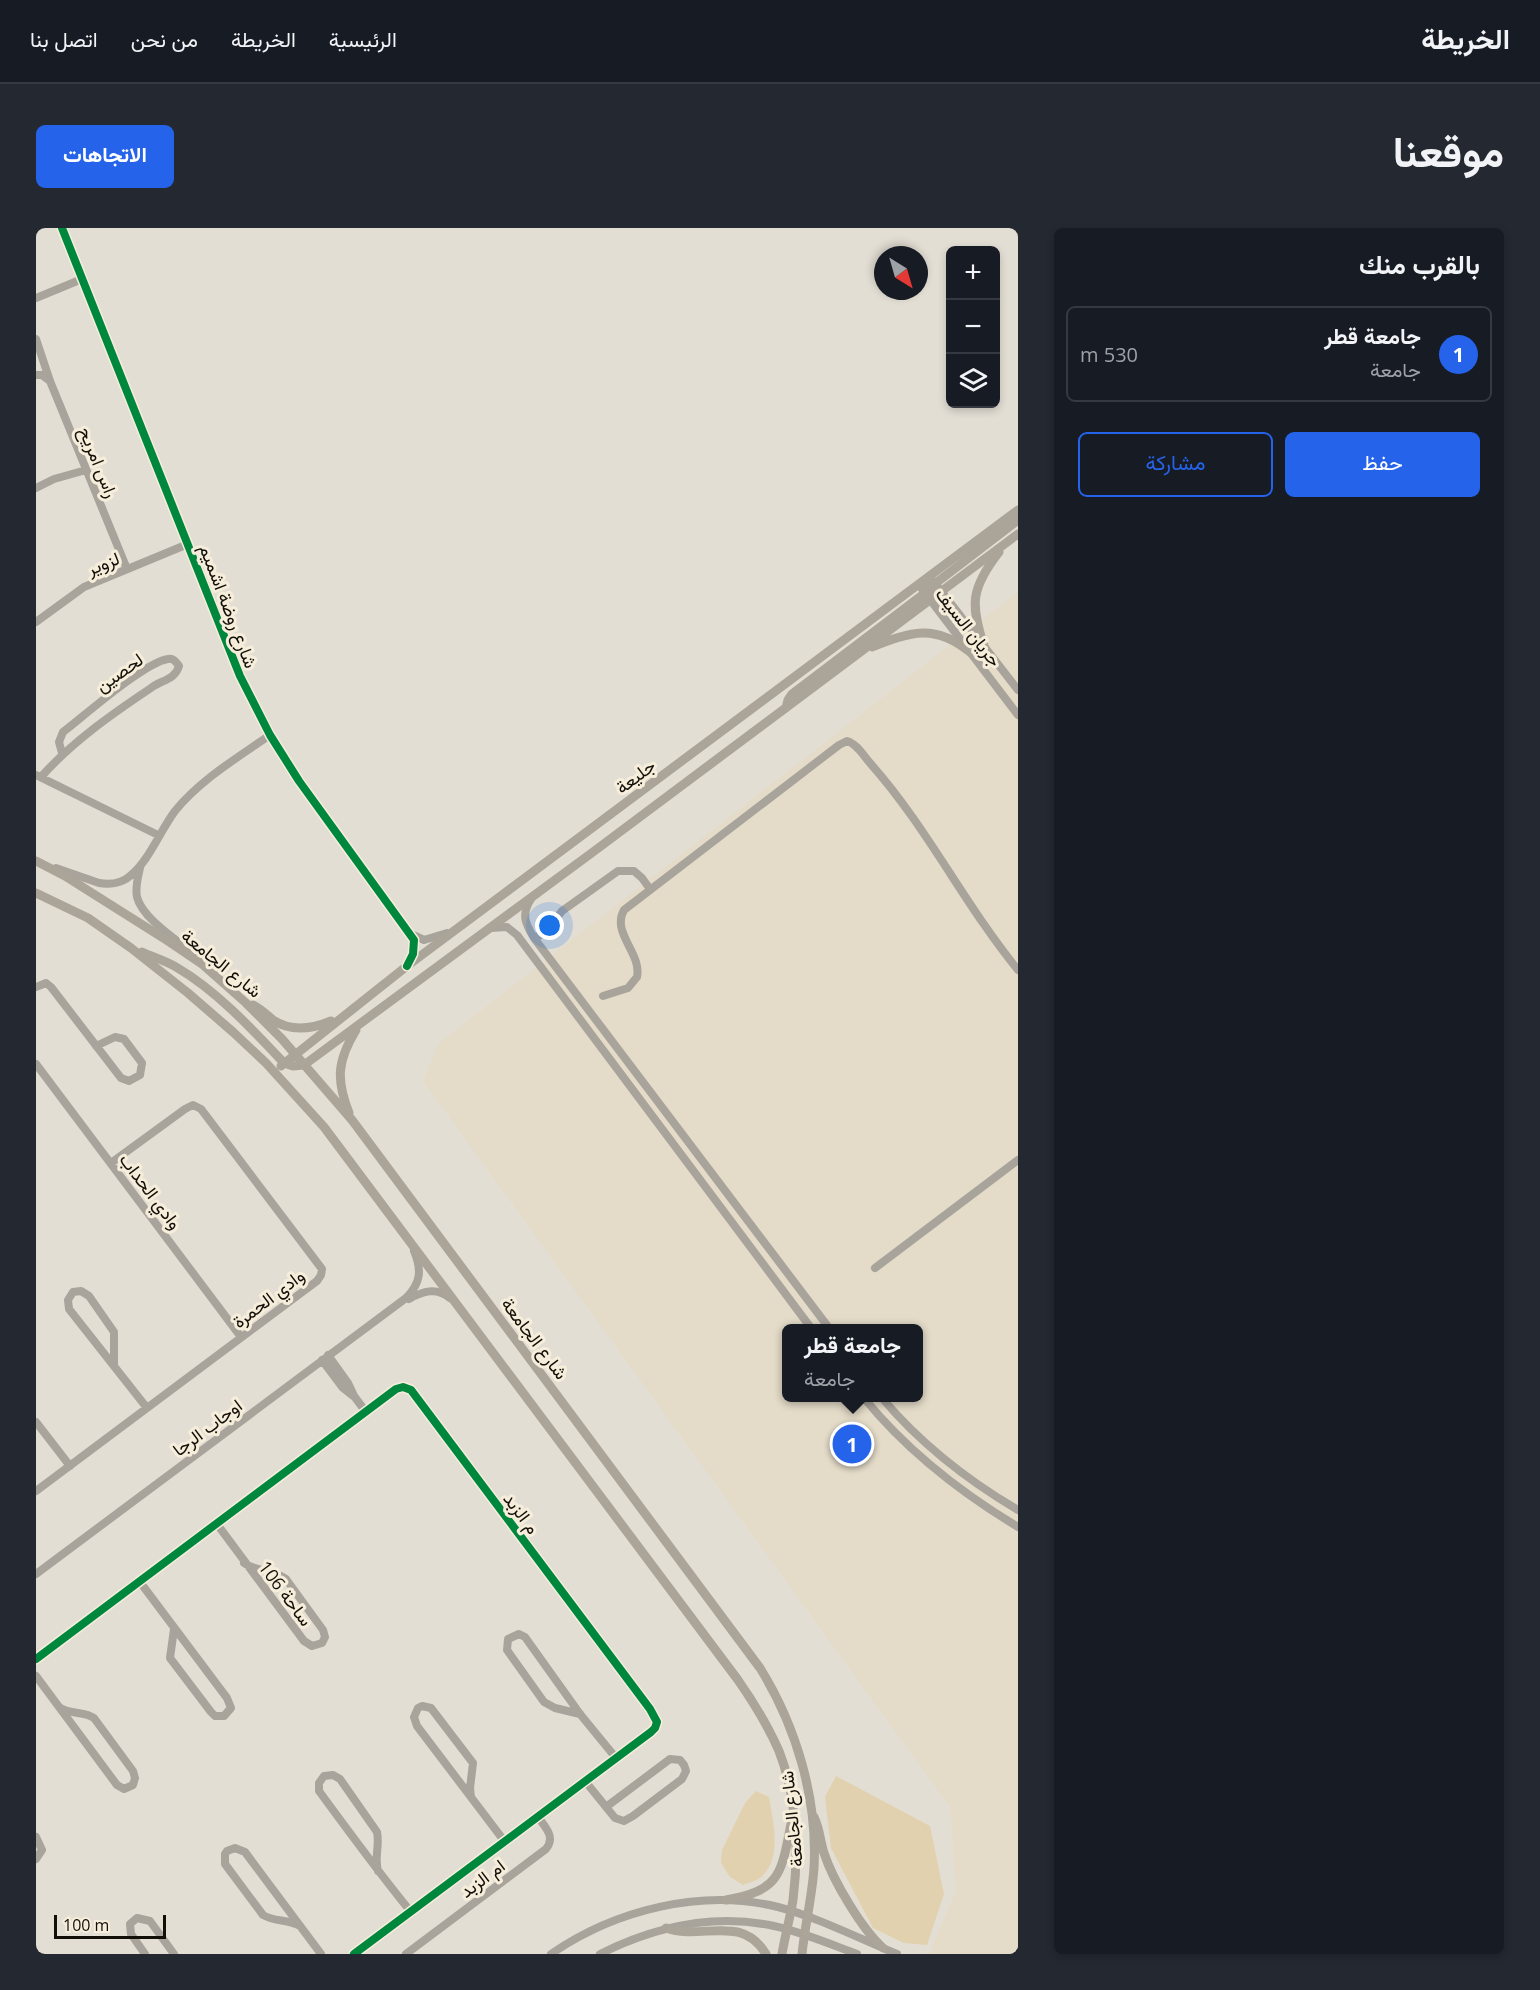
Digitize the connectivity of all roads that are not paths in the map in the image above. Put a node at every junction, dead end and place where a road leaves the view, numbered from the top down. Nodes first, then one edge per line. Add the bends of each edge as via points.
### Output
1 (62, 228) edge
2 (82, 279) junction
3 (36, 298) edge
4 (36, 339) edge
5 (36, 375) edge
6 (50, 381) junction
7 (86, 470) junction
8 (36, 488) edge
9 (1018, 510) edge
10 (1018, 520) edge
11 (1018, 534) edge
12 (1007, 542) junction
13 (188, 544) junction
14 (127, 569) junction
15 (936, 583) junction
16 (924, 593) junction
17 (36, 622) edge
18 (984, 646) junction
19 (861, 652) junction
20 (970, 652) junction
21 (1018, 690) edge
22 (786, 708) junction
23 (1018, 715) edge
24 (270, 735) junction
25 (62, 753) junction
26 (39, 776) edge
27 (158, 835) junction
28 (36, 861) edge
29 (47, 866) junction
30 (141, 866) junction
31 (650, 889) junction
32 (36, 893) edge
33 (532, 896) junction
34 (488, 928) junction
35 (454, 931) junction
36 (410, 933) junction
37 (534, 938) junction
38 (131, 948) junction
39 (543, 949) junction
40 (532, 956) junction
41 (202, 964) junction
42 (407, 966) junction
43 (1018, 970) edge
44 (36, 987) edge
45 (603, 996) dead end
46 (246, 1003) junction
47 (346, 1014) junction
48 (361, 1023) junction
49 (96, 1046) junction
50 (295, 1054) junction
51 (284, 1063) junction
52 (304, 1065) junction
53 (36, 1066) edge
54 (274, 1072) junction
55 (352, 1120) junction
56 (1018, 1160) edge
57 (111, 1163) junction
58 (408, 1239) junction
59 (875, 1268) dead end
60 (397, 1305) junction
61 (463, 1312) junction
62 (807, 1324) edge
63 (825, 1324) edge
64 (241, 1337) junction
65 (325, 1358) junction
66 (114, 1366) junction
67 (867, 1402) edge
68 (886, 1402) edge
69 (147, 1408) junction
70 (366, 1412) junction
71 (36, 1423) edge
72 (70, 1466) junction
73 (36, 1491) edge
74 (1018, 1510) edge
75 (217, 1524) junction
76 (1018, 1527) edge
77 (244, 1563) junction
78 (36, 1574) edge
79 (140, 1582) junction
80 (174, 1629) junction
81 (36, 1659) edge
82 (36, 1676) edge
83 (59, 1707) junction
84 (580, 1714) junction
85 (616, 1758) junction
86 (585, 1781) junction
87 (471, 1797) junction
88 (606, 1808) junction
89 (793, 1812) junction
90 (811, 1812) junction
91 (538, 1817) junction
92 (36, 1837) edge
93 (505, 1842) junction
94 (36, 1858) edge
95 (378, 1871) junction
96 (726, 1900) junction
97 (791, 1911) junction
98 (411, 1912) junction
99 (808, 1918) junction
100 (300, 1926) junction
101 (666, 1928) junction
102 (787, 1929) junction
103 (805, 1935) junction
104 (883, 1948) junction
105 (357, 1953) edge
106 (145, 1954) edge
107 (174, 1954) edge
108 (321, 1954) edge
109 (406, 1954) edge
110 (551, 1954) edge
111 (600, 1954) edge
112 (766, 1954) edge
113 (782, 1954) edge
114 (802, 1954) edge
115 (857, 1954) edge
116 (897, 1954) edge

1 - 2 street, شارع روضة اشميم
2 - 3 street
2 - 13 street, شارع روضة اشميم
4 - 6 street, راس امريح
5 - 6 street
6 - 7 street, راس امريح
7 - 8 street
7 - 14 street, راس امريح
9 - 15 main road, جليعة
10 - 15 main road
11 - 12 main road, جليعة
12 - 15 main road, جليعة
12 - 18 main road via 986,571 974,601
13 - 14 street, لزوير
13 - 24 street, شارع روضة اشميم via 240,676
14 - 17 street, لزوير via 84,587
15 - 16 main road, جليعة
15 - 16 main road
15 - 18 street, جريان السيف
16 - 19 main road, جليعة
16 - 20 street, جريان السيف
16 - 22 main road via 792,694
16 - 35 main road, جليعة
18 - 21 street, جريان السيف
19 - 20 main road via 907,635 931,632
19 - 22 main road, جليعة
20 - 23 street, جريان السيف
22 - 33 main road, جليعة
24 - 27 street via 199,787
24 - 36 street, شارع روضة اشميم via 299,782
25 - 25 street, لحصين via 153,686 173,677 179,666 175,660 146,667 63,732 59,742
25 - 26 street, لحصين
26 - 27 street
27 - 30 street
28 - 29 main road, شارع الجامعة
29 - 30 street via 106,885 124,881
29 - 41 main road, شارع الجامعة
30 - 41 street via 136,890 140,904
31 - 37 street via 634,872 618,871 562,911 545,933
31 - 43 street via 839,744 850,742 899,798
31 - 45 street via 628,906 621,918 638,967 637,977 628,988
32 - 38 main road, شارع الجامعة via 88,918
33 - 34 main road, جليعة
33 - 37 street via 524,919
34 - 40 street via 510,929
34 - 48 main road, جليعة
35 - 36 street via 424,939
35 - 42 main road, جليعة
36 - 42 street via 414,946
37 - 39 street
38 - 51 main road via 186,973
38 - 54 main road, شارع الجامعة via 233,1032
39 - 40 street
39 - 63 street
40 - 62 street
41 - 46 main road, شارع الجامعة
42 - 47 main road, جليعة
44 - 49 street via 46,983 51,987
46 - 47 main road via 293,1028 322,1025
46 - 50 main road, شارع الجامعة
47 - 50 main road, جليعة
48 - 52 main road, جليعة
48 - 55 main road via 344,1053 339,1076
49 - 49 street via 115,1037 124,1039 142,1063 140,1075 129,1081 121,1078
50 - 51 main road, جليعة
50 - 52 main road, شارع الجامعة
51 - 52 main road
51 - 54 main road, جليعة
52 - 55 main road, شارع الجامعة
53 - 57 street, وادي الحداب
54 - 58 main road, شارع الجامعة via 324,1127
55 - 90 main road, شارع الجامعة via 760,1668 793,1734
56 - 59 street
57 - 64 street, وادي الحداب
57 - 64 street, وادي الحمرة via 194,1105 201,1109 322,1269 317,1281
58 - 60 street, اوجاب الرجا via 420,1278
58 - 61 main road, شارع الجامعة
60 - 61 street, اوجاب الرجا via 430,1290 447,1295
60 - 65 street, اوجاب الرجا
61 - 89 main road, شارع الجامعة via 722,1657 763,1718 780,1754
64 - 69 street, وادي الحمرة
65 - 70 street via 348,1383
65 - 78 street, اوجاب الرجا
66 - 66 street via 114,1332 88,1296 81,1291 73,1292 68,1300 69,1309
66 - 69 street
67 - 76 street via 927,1463
68 - 74 street via 936,1452
69 - 72 street, وادي الحمرة
70 - 75 street, م الزبد
70 - 85 street, م الزبد via 400,1388 411,1390 655,1714 655,1728
71 - 72 street
72 - 73 street, وادي الحمرة
75 - 77 street, ساحة 106
75 - 79 street, م الزبد
77 - 77 street, ساحة 106 via 304,1641 312,1646 322,1643 323,1630 286,1579
79 - 80 street
79 - 81 street, م الزبد
80 - 80 street via 170,1651 173,1664 211,1712 224,1716 231,1708 227,1698
82 - 83 street
83 - 83 street via 120,1787 127,1789 133,1785 133,1771 94,1718
84 - 84 street via 525,1636 519,1634 508,1639 507,1650 544,1702
84 - 85 street
85 - 86 street, م الزبد
86 - 88 street
86 - 91 street, م الزبد
87 - 87 street via 417,1726 414,1717 418,1708 431,1708 473,1763
87 - 93 street
88 - 88 street via 617,1820 628,1820 684,1777 684,1765 677,1759 667,1761
89 - 96 main road via 782,1863 774,1879 758,1892
89 - 97 main road, شارع الجامعة via 796,1862
90 - 99 main road, شارع الجامعة via 814,1864
90 - 104 main road via 829,1865 860,1921
91 - 93 street, م الزبد
91 - 109 street, ام الزبد via 551,1836 546,1849
92 - 94 street via 42,1850
93 - 98 street, م الزبد
95 - 95 street via 377,1832 340,1779 324,1776 319,1791
95 - 98 street
96 - 97 street
96 - 110 street via 673,1904 639,1912 595,1929
97 - 99 street
97 - 102 main road, شارع الجامعة
98 - 105 street, م الزبد
99 - 103 main road, شارع الجامعة
99 - 104 street
100 - 100 street via 263,1915 225,1864 227,1851 235,1848 245,1852
100 - 108 street
101 - 102 street via 727,1921
101 - 111 street
101 - 112 main road via 680,1932 734,1930 752,1937
102 - 103 street
102 - 113 main road, شارع الجامعة
103 - 114 main road, شارع الجامعة
103 - 115 street
104 - 116 street
106 - 107 street via 129,1929 137,1918 150,1921

